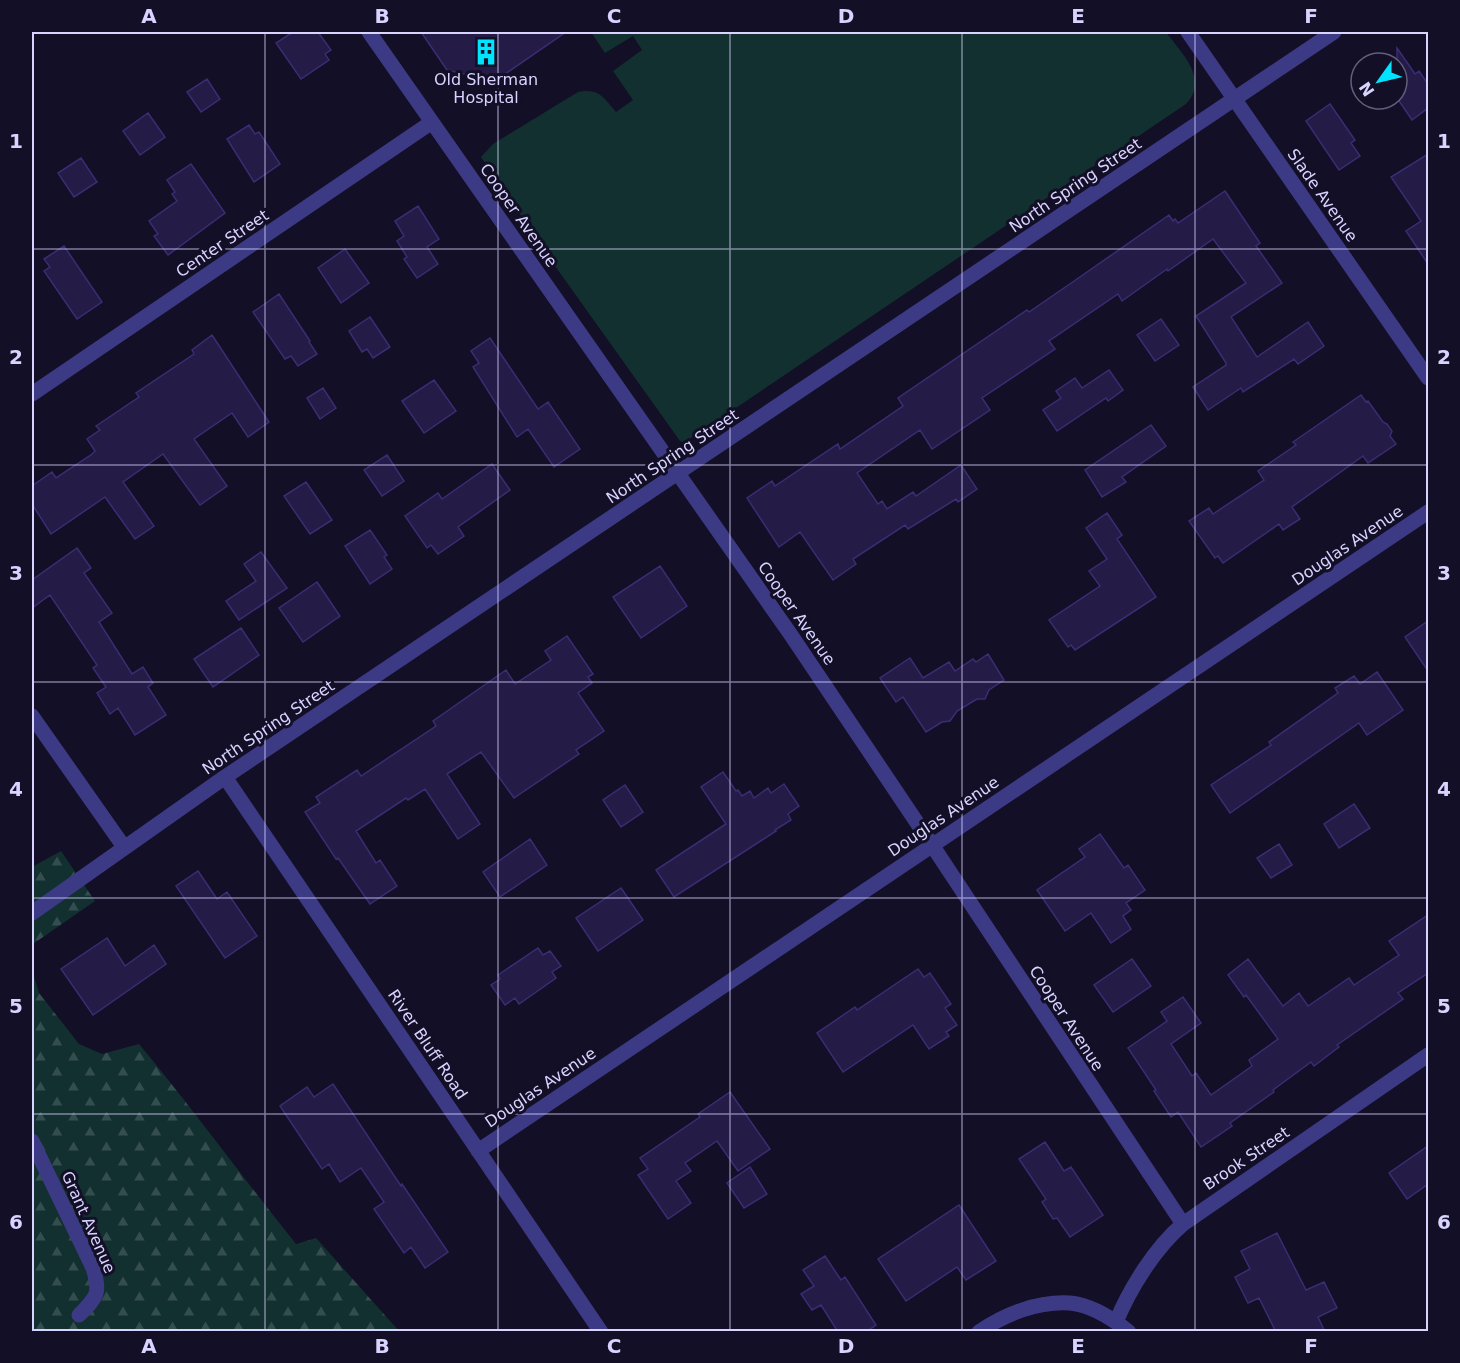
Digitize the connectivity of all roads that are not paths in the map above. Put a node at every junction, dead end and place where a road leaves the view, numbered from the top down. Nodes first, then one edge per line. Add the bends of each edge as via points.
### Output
1 (369, 32) edge
2 (1188, 32) edge
3 (1334, 32) edge
4 (1235, 99) junction
5 (432, 122) junction
6 (1428, 378) edge
7 (32, 394) edge
8 (678, 474) junction
9 (1428, 512) edge
10 (32, 716) edge
11 (225, 777) junction
12 (932, 845) junction
13 (124, 847) junction
14 (32, 912) edge
15 (1428, 1055) edge
16 (32, 1141) edge
17 (478, 1151) junction
18 (1183, 1224) junction
19 (80, 1315) dead end
20 (1116, 1322) junction
21 (601, 1332) edge
22 (979, 1332) edge
23 (1129, 1332) edge

1 - 5 street, Cooper Avenue
2 - 4 street, Slade Avenue
3 - 4 street, North Spring Street
4 - 6 street, Slade Avenue
4 - 8 street, North Spring Street
5 - 7 street, Center Street
5 - 8 street, Cooper Avenue
8 - 11 street, North Spring Street
8 - 12 street, Cooper Avenue
9 - 12 street, Douglas Avenue
10 - 13 street
11 - 13 street, North Spring Street
11 - 17 street, River Bluff Road
12 - 17 street, Douglas Avenue
12 - 18 street, Cooper Avenue
13 - 14 street, North Spring Street
15 - 18 street, Brook Street
16 - 19 street, Grant Avenue via 99,1285 95,1299
17 - 21 street, River Bluff Road
18 - 20 street, Brook Street via 1157,1252 1124,1300
20 - 22 street via 1072,1303 1049,1304 995,1320
20 - 23 street

